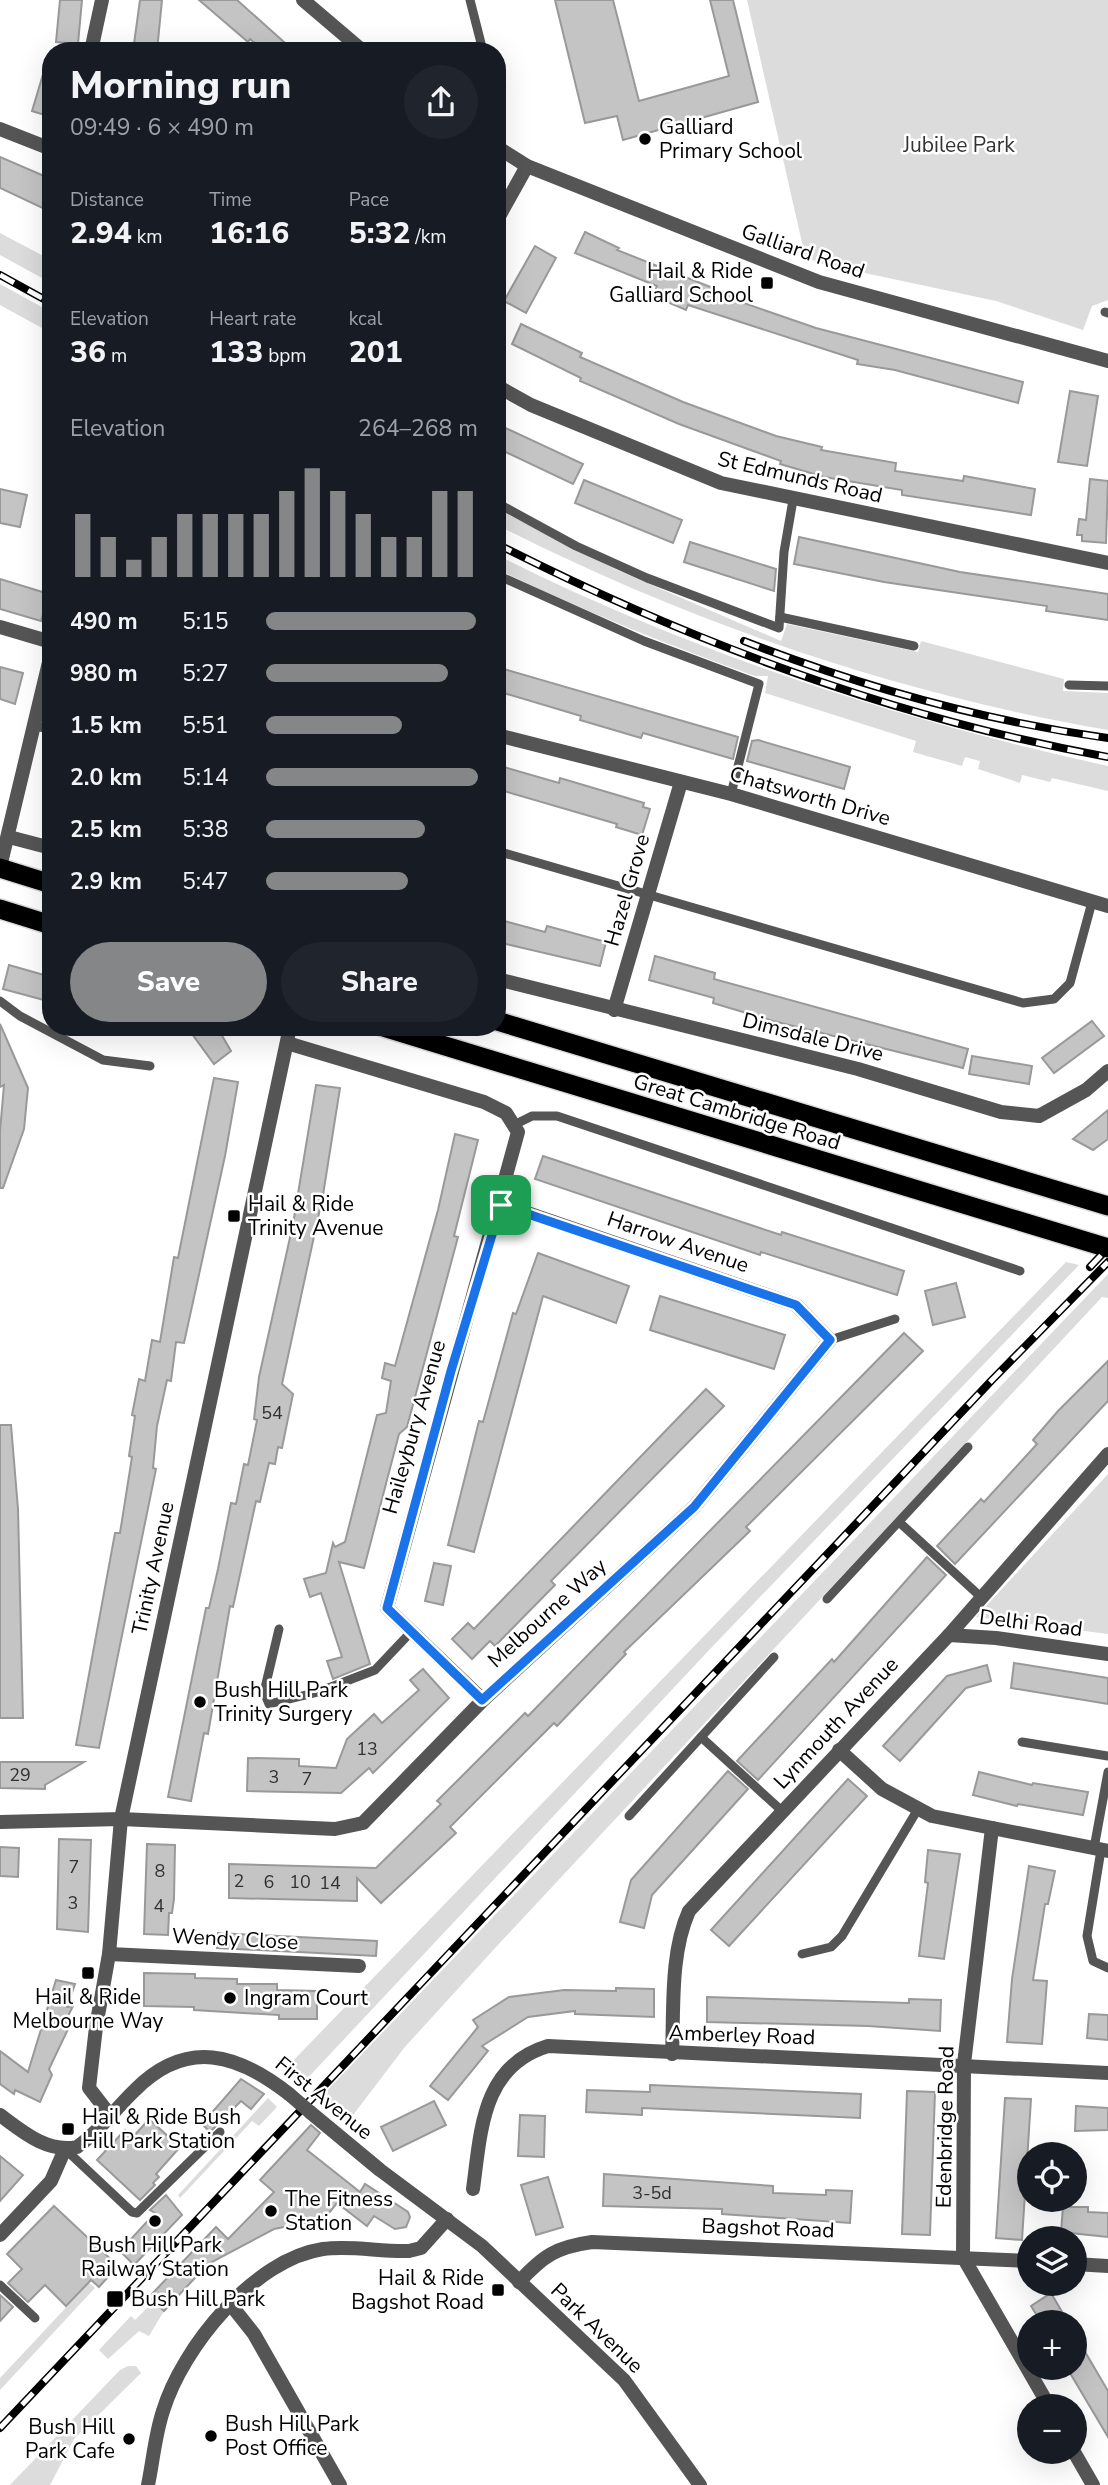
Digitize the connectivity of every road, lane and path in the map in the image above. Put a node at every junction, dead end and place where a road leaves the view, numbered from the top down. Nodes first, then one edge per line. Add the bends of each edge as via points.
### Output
1 (102, 0) edge
2 (303, 0) edge
3 (470, 0) edge
4 (93, 42) edge
5 (352, 42) edge
6 (481, 42) edge
7 (0, 129) edge
8 (42, 145) edge
9 (506, 152) edge
10 (527, 166) junction
11 (506, 204) edge
12 (1108, 361) edge
13 (506, 391) edge
14 (793, 500) junction
15 (506, 508) edge
16 (1108, 564) edge
17 (506, 579) edge
18 (780, 617) junction
19 (0, 627) edge
20 (42, 639) edge
21 (914, 646) dead end
22 (1069, 685) dead end
23 (1108, 685) edge
24 (42, 690) edge
25 (33, 725) junction
26 (42, 728) edge
27 (506, 737) edge
28 (681, 782) junction
29 (731, 794) junction
30 (9, 837) junction
31 (42, 846) edge
32 (506, 854) edge
33 (0, 867) edge
34 (42, 881) edge
35 (648, 893) junction
36 (1092, 902) junction
37 (1108, 906) edge
38 (0, 909) edge
39 (42, 922) edge
40 (506, 981) edge
41 (0, 1001) edge
42 (614, 1010) junction
43 (506, 1024) edge
44 (42, 1028) edge
45 (58, 1036) edge
46 (288, 1036) edge
47 (412, 1036) edge
48 (287, 1043) junction
49 (150, 1066) dead end
50 (1108, 1071) edge
51 (516, 1124) junction
52 (501, 1205) junction
53 (1108, 1206) edge
54 (1108, 1248) edge
55 (1020, 1271) dead end
56 (895, 1319) dead end
57 (830, 1340) junction
58 (968, 1447) dead end
59 (1108, 1454) edge
60 (899, 1522) junction
61 (982, 1598) junction
62 (827, 1600) dead end
63 (279, 1629) dead end
64 (411, 1632) junction
65 (948, 1635) junction
66 (1108, 1654) edge
67 (774, 1657) dead end
68 (482, 1700) junction
69 (701, 1737) junction
70 (1023, 1742) dead end
71 (839, 1750) junction
72 (1108, 1756) edge
73 (1108, 1772) edge
74 (918, 1808) junction
75 (782, 1811) junction
76 (629, 1816) dead end
77 (121, 1819) junction
78 (0, 1822) edge
79 (992, 1828) junction
80 (1101, 1850) edge
81 (109, 1954) junction
82 (802, 1954) dead end
83 (359, 1966) dead end
84 (1108, 1968) edge
85 (672, 2054) junction
86 (964, 2064) junction
87 (1108, 2073) edge
88 (0, 2115) edge
89 (110, 2115) junction
90 (220, 2132) dead end
91 (65, 2149) junction
92 (473, 2189) dead end
93 (447, 2219) junction
94 (0, 2235) edge
95 (963, 2257) junction
96 (1017, 2260) edge
97 (1087, 2265) edge
98 (1108, 2266) edge
99 (519, 2282) junction
100 (0, 2286) edge
101 (231, 2305) junction
102 (35, 2318) dead end
103 (1042, 2394) edge
104 (1081, 2464) edge
105 (148, 2485) edge
106 (340, 2485) edge
107 (700, 2485) edge
108 (1093, 2485) edge

1 - 4 street
2 - 5 street
3 - 6 lane
7 - 8 street
9 - 10 street, Galliard Road
10 - 11 street
10 - 12 street, Galliard Road via 819,282
13 - 14 street, St Edmunds Road via 721,483
14 - 16 street, St Edmunds Road
14 - 18 lane
15 - 18 lane via 646,578 769,627 779,628
17 - 29 lane via 644,641 759,684
18 - 21 lane
19 - 20 street
22 - 23 lane
24 - 25 street
25 - 26 lane
25 - 30 street
27 - 28 street, Chatsworth Drive
28 - 29 street, Chatsworth Drive
28 - 35 street, Hazel Grove
29 - 36 street, Chatsworth Drive
30 - 31 street
30 - 33 street
32 - 35 lane
33 - 34 highway
35 - 36 lane via 1023,1003 1054,999 1070,983
35 - 42 street, Hazel Grove
36 - 37 street, Chatsworth Drive
38 - 39 highway
40 - 42 street, Dimsdale Drive
41 - 44 lane
42 - 50 street, Dimsdale Drive via 858,1069 1001,1112 1040,1116 1086,1090
43 - 53 highway, Great Cambridge Road
45 - 49 lane via 103,1060
46 - 48 street, Trinity Avenue
47 - 54 highway, Great Cambridge Road
48 - 51 street via 484,1102
48 - 77 street, Trinity Avenue
51 - 52 street, Haileybury Avenue via 518,1139
51 - 55 lane via 532,1116 557,1116
52 - 57 street, Harrow Avenue via 796,1305
52 - 64 street, Haileybury Avenue via 387,1608
56 - 57 lane
57 - 68 street, Melbourne Way via 694,1507
58 - 60 lane
59 - 61 street, Lynmouth Avenue
60 - 61 lane
60 - 62 lane
61 - 65 street, Lynmouth Avenue
63 - 64 lane via 264,1692 269,1704 331,1688 375,1670
64 - 68 street, Haileybury Avenue
65 - 66 street, Delhi Road via 996,1637
65 - 71 street, Lynmouth Avenue
67 - 69 lane
68 - 77 street, Melbourne Way via 352,1828
69 - 75 lane
69 - 76 lane
70 - 72 lane
71 - 74 street via 882,1789
71 - 75 street, Lynmouth Avenue
73 - 80 lane
74 - 79 street via 932,1816
74 - 82 lane via 842,1936 831,1947
75 - 85 street, Lynmouth Avenue via 689,1911 683,1924
77 - 78 street, Melbourne Way
77 - 81 street, Trinity Avenue
79 - 80 street
79 - 86 street, Edenbridge Road
80 - 84 lane via 1087,1936 1093,1961
81 - 83 street, Wendy Close
81 - 89 street, Trinity Avenue via 89,2088
85 - 86 street, Amberley Road
85 - 92 street, Amberley Road via 577,2046 548,2046 529,2052 509,2066 493,2091 481,2126
86 - 87 street, Amberley Road
86 - 95 street, Edenbridge Road
88 - 91 street via 30,2137
89 - 91 street, First Avenue via 85,2141
89 - 93 street, First Avenue, bridge via 152,2075 186,2060 237,2060 289,2094 380,2171
90 - 91 lane via 137,2213
91 - 94 street via 51,2181
93 - 99 street, Park Avenue
93 - 101 street via 432,2239 409,2251 322,2249 300,2255 274,2268
95 - 96 street, Bagshot Road
95 - 99 street, Bagshot Road via 592,2242 541,2258
95 - 103 street
97 - 98 street
99 - 107 street, Park Avenue via 624,2380
100 - 102 lane
101 - 105 street via 181,2367 162,2412
101 - 106 street via 254,2334
104 - 108 street

